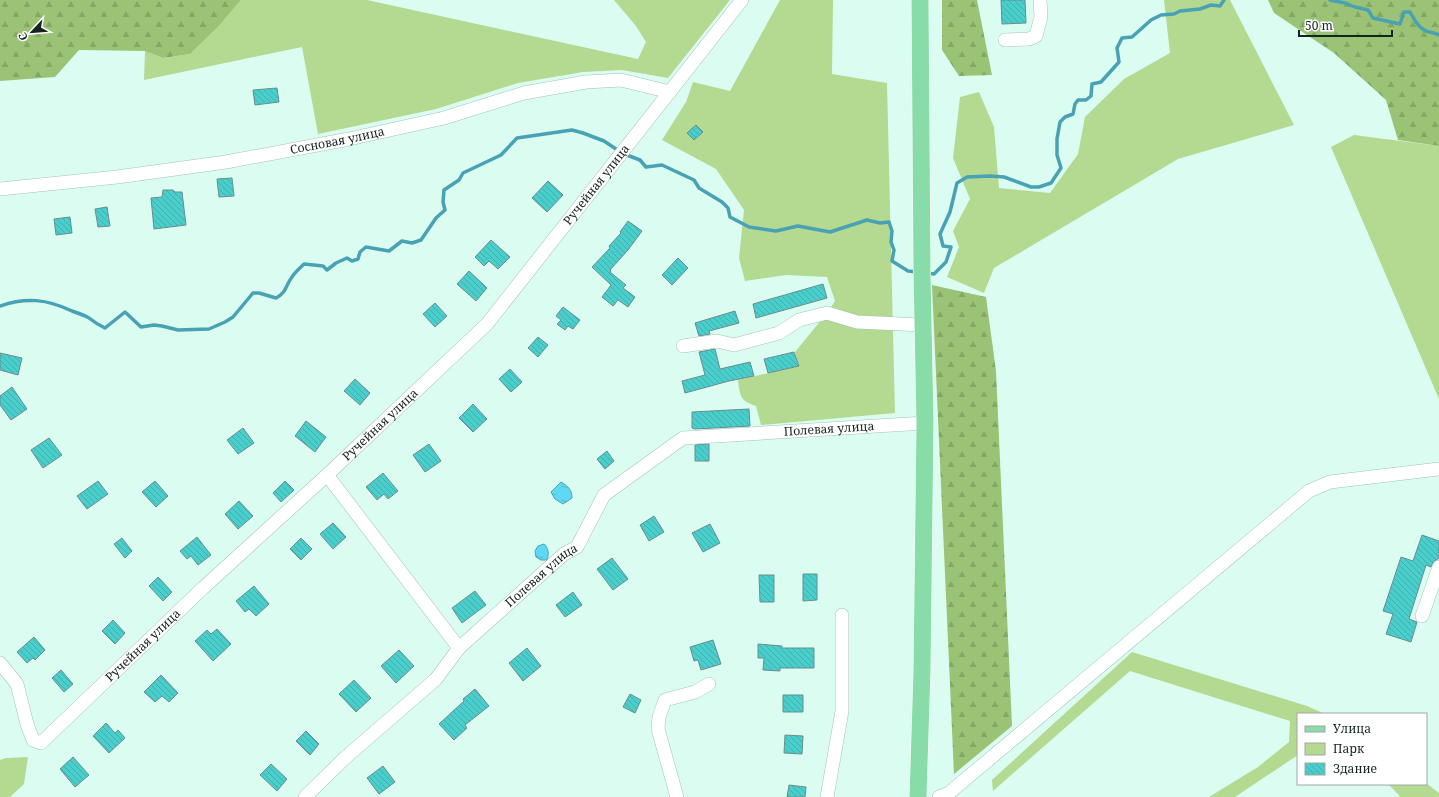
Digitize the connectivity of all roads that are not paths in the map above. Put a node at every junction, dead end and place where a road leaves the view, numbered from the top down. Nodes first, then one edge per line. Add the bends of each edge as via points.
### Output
1 (742, 0) edge
2 (920, 0) edge
3 (1040, 0) edge
4 (1005, 40) dead end
5 (670, 92) junction
6 (0, 189) edge
7 (923, 325) junction
8 (683, 346) dead end
9 (925, 423) junction
10 (1439, 469) edge
11 (327, 475) junction
12 (1439, 567) edge
13 (842, 615) dead end
14 (1422, 616) dead end
15 (459, 648) junction
16 (0, 663) edge
17 (709, 684) dead end
18 (305, 797) edge
19 (676, 797) edge
20 (827, 797) edge
21 (918, 797) edge
22 (939, 797) edge

1 - 5 street, Ручейная улица
2 - 7 main road
3 - 4 street via 1041,17 1036,36 1029,39
5 - 6 street, Сосновая улица via 621,80 586,82 524,93 444,118 226,162
5 - 11 street, Ручейная улица via 487,324
7 - 8 street via 857,322 827,313 799,320 779,333 734,345 717,341
7 - 9 main road
9 - 15 street, Полевая улица via 683,438 604,495 577,547 564,554
9 - 21 main road
10 - 22 street via 1330,482 1309,491 949,792
11 - 15 street
11 - 16 street, Ручейная улица via 203,588 41,743 33,740 17,684
12 - 14 street
13 - 20 street via 842,711
15 - 18 street, Полевая улица via 436,678 346,757
17 - 19 street via 694,692 665,700 659,717 658,729

